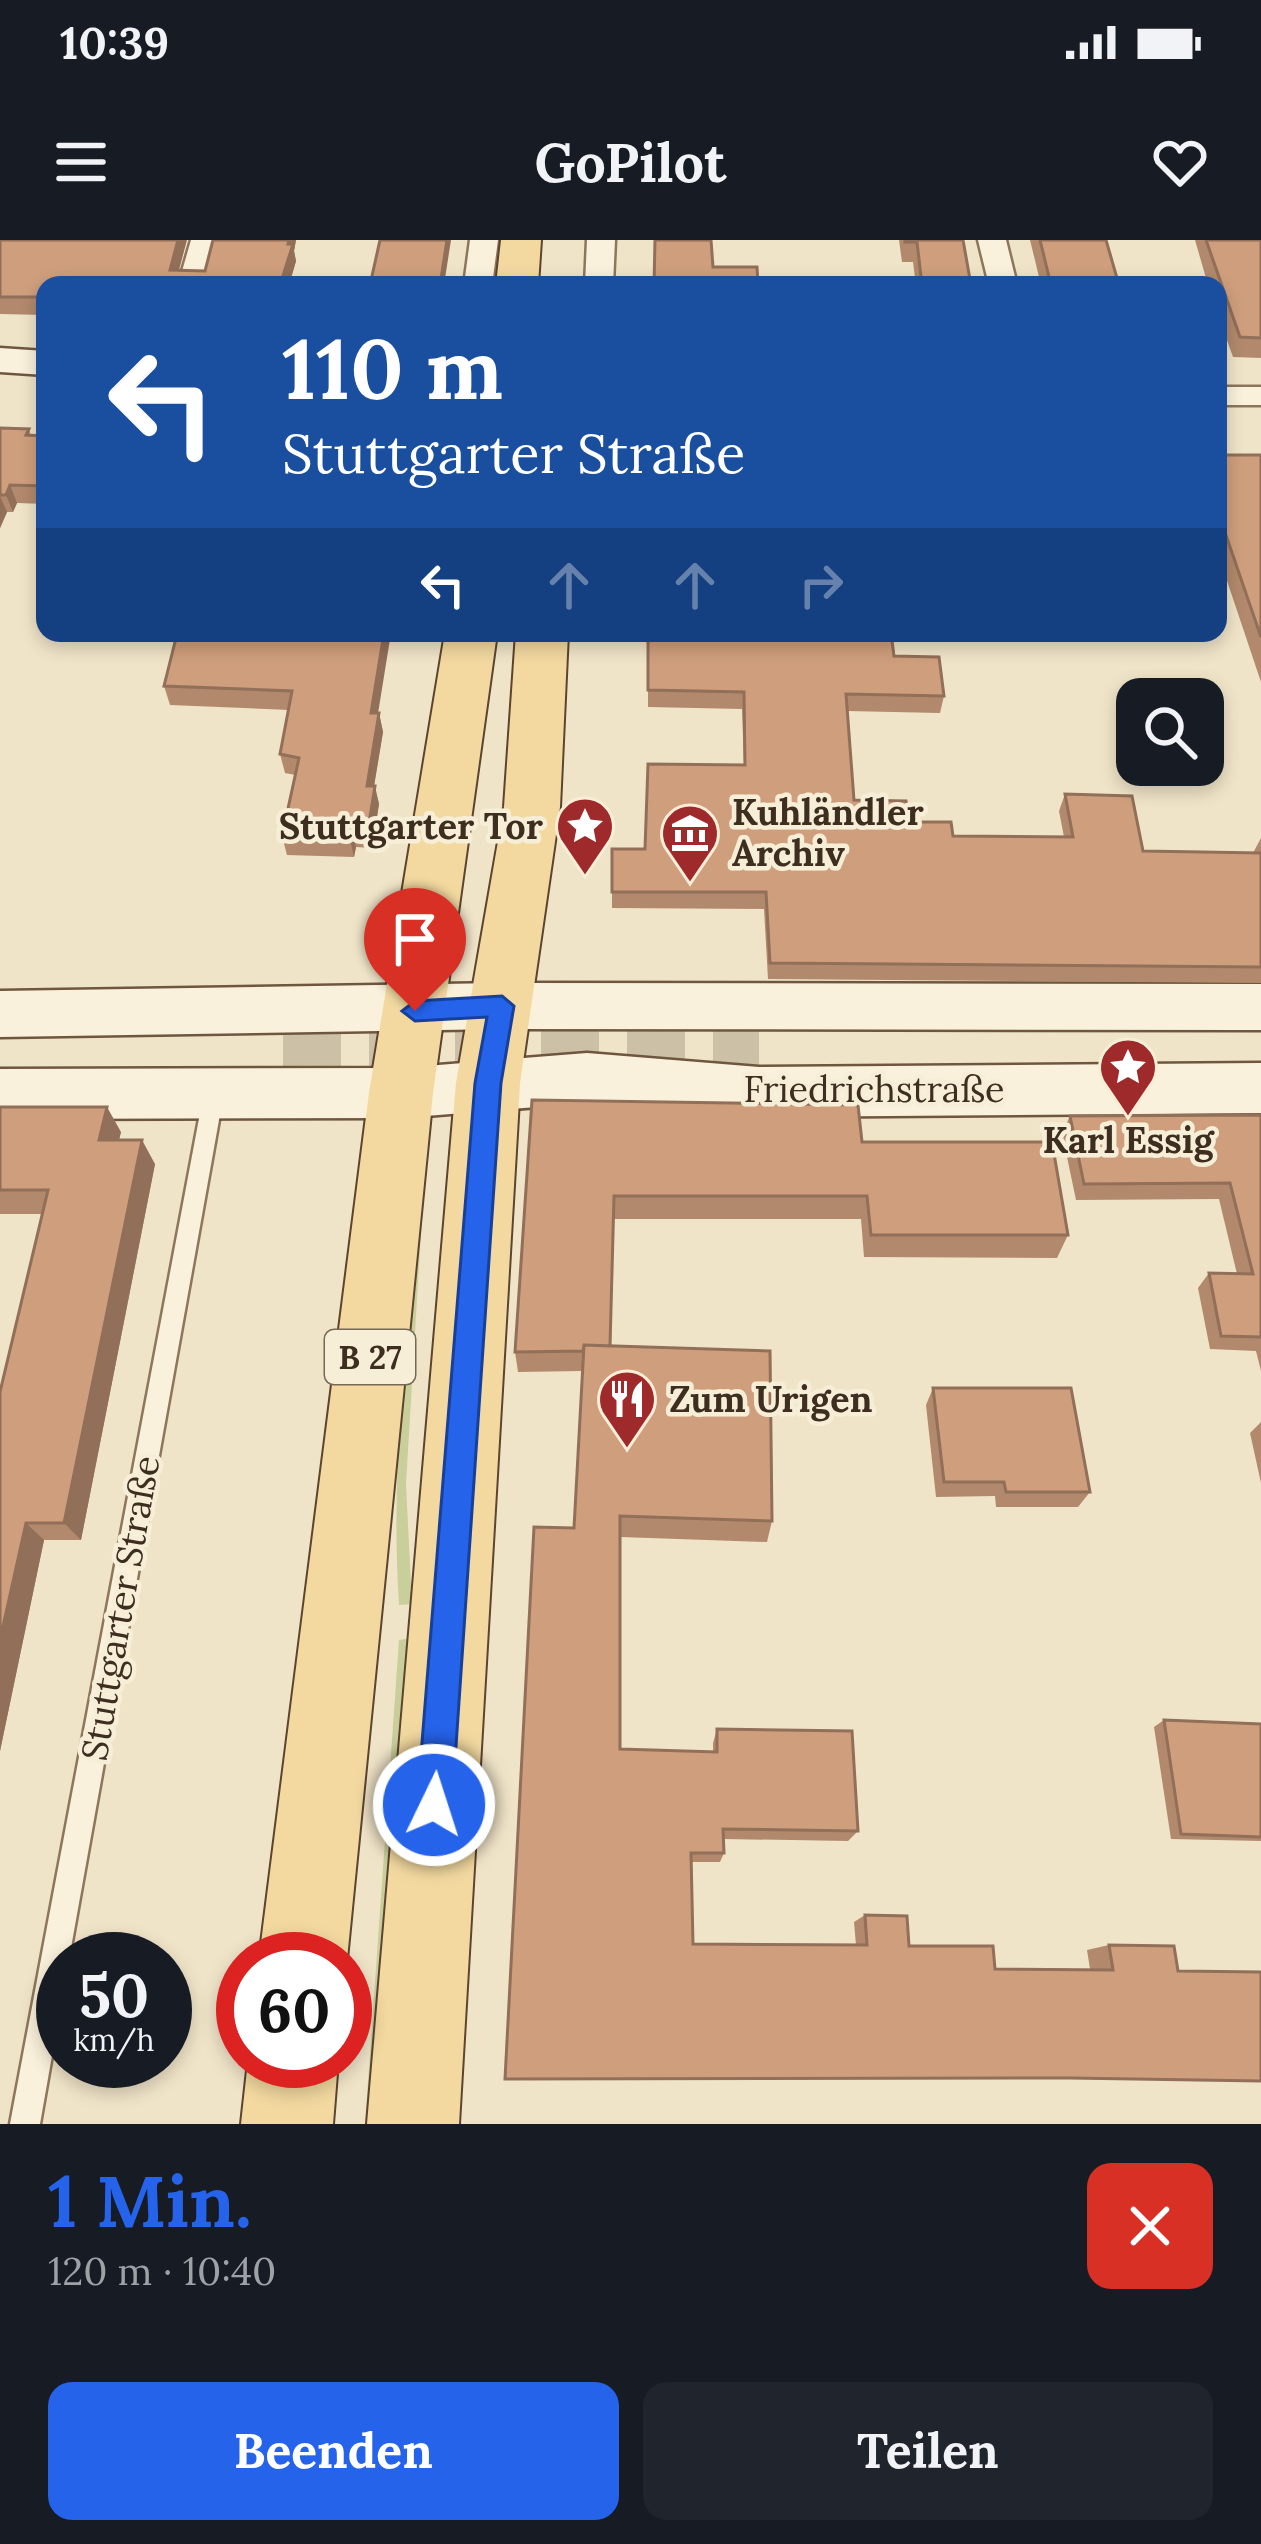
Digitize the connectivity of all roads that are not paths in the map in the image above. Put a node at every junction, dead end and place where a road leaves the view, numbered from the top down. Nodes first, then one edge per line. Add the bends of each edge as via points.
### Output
1 (205, 240) edge
2 (484, 240) edge
3 (521, 240) edge
4 (563, 240) edge
5 (601, 240) edge
6 (992, 240) edge
7 (195, 276) edge
8 (479, 276) edge
9 (518, 276) edge
10 (561, 276) edge
11 (599, 276) edge
12 (1001, 276) edge
13 (0, 361) edge
14 (36, 363) edge
15 (1227, 396) edge
16 (1261, 396) edge
17 (470, 642) edge
18 (541, 642) edge
19 (502, 1006) junction
20 (1261, 1007) edge
21 (415, 1011) junction
22 (0, 1014) edge
23 (1261, 1051) edge
24 (283, 1052) tunnel mouth
25 (758, 1052) tunnel mouth
26 (0, 1053) edge
27 (488, 1083) junction
28 (1261, 1088) edge
29 (214, 1092) junction
30 (0, 1094) edge
31 (401, 1094) junction
32 (306, 1932) edge
33 (290, 2088) edge
34 (25, 2124) edge
35 (286, 2124) edge
36 (413, 2124) edge

1 - 7 street
2 - 8 street
3 - 9 main road
4 - 10 main road
5 - 11 street
6 - 12 street
13 - 14 main road
15 - 16 street
17 - 21 main road, B 27
18 - 19 main road, B 27 via 532,807
19 - 20 main road
19 - 21 main road
19 - 27 main road, B 27
21 - 22 main road
21 - 31 main road, B 27
23 - 25 main road, Friedrichstraße
24 - 26 main road
27 - 28 main road, Friedrichstraße via 587,1078 759,1092
27 - 31 main road
27 - 36 main road, B 27
29 - 30 main road
29 - 31 main road
29 - 34 lane, Stuttgarter Straße
31 - 32 main road, B 27
33 - 35 main road

